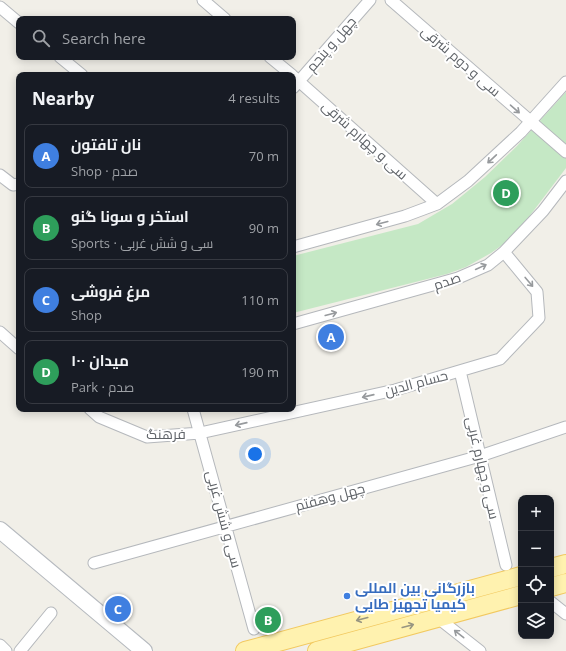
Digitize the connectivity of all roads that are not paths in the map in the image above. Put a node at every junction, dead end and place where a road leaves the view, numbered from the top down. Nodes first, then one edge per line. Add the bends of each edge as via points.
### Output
1 (203, 0) edge
2 (370, 0) edge
3 (391, 0) edge
4 (0, 7) edge
5 (222, 16) edge
6 (16, 20) edge
7 (64, 60) edge
8 (273, 60) edge
9 (78, 72) edge
10 (286, 72) edge
11 (296, 78) edge
12 (296, 82) edge
13 (566, 82) edge
14 (531, 122) junction
15 (566, 152) edge
16 (0, 175) edge
17 (566, 181) edge
18 (16, 184) edge
19 (437, 204) junction
20 (296, 246) edge
21 (504, 252) junction
22 (296, 323) edge
23 (0, 332) edge
24 (16, 346) edge
25 (460, 371) junction
26 (93, 412) edge
27 (194, 412) edge
28 (295, 412) edge
29 (296, 412) edge
30 (566, 427) edge
31 (200, 433) junction
32 (480, 456) junction
33 (226, 526) junction
34 (0, 530) edge
35 (94, 563) dead end
36 (566, 564) edge
37 (506, 565) dead end
38 (554, 567) edge
39 (518, 577) edge
40 (566, 583) edge
41 (554, 586) edge
42 (518, 596) edge
43 (552, 603) edge
44 (51, 612) dead end
45 (566, 614) edge
46 (438, 618) junction
47 (254, 629) dead end
48 (0, 645) edge
49 (340, 648) edge
50 (6, 651) edge
51 (20, 651) edge
52 (144, 651) edge
53 (244, 651) edge
54 (317, 651) edge
55 (480, 651) edge

1 - 5 street
2 - 11 street, چهل و پنجم
3 -> 14 street, سی و دوم شرقی
4 - 6 street
7 - 9 street
8 - 10 street, سی و چهارم شرقی
12 - 19 street, سی و چهارم شرقی
13 - 14 street
14 - 15 street
14 -> 19 street via 468,181
16 - 18 street
17 - 21 street, صدم via 543,211
19 -> 20 street via 405,216
22 -> 21 street, صدم via 458,278 488,265
21 -> 25 street, حسام الدین via 537,292 539,318 500,360
23 - 24 street
25 -> 29 street, حسام الدین via 395,390
25 - 32 street, سی و چهارم غربی
26 - 31 street, فرهنگ via 99,417 147,437
27 - 31 street, سی و شش غربی
28 -> 31 street, حسام الدین
30 - 32 street, چهل وهفتم
31 - 33 street, سی و شش غربی
32 - 33 street, چهل وهفتم
32 - 37 street, سی و چهارم غربی
33 - 35 street, چهل وهفتم
33 - 47 street, سی و شش غربی
34 - 52 main road
36 - 38 main road
39 -> 53 main road
40 - 41 main road
42 - 46 main road
43 - 45 street
44 - 51 street
49 -> 46 main road
55 -> 46 street
48 - 50 street
49 - 54 main road

